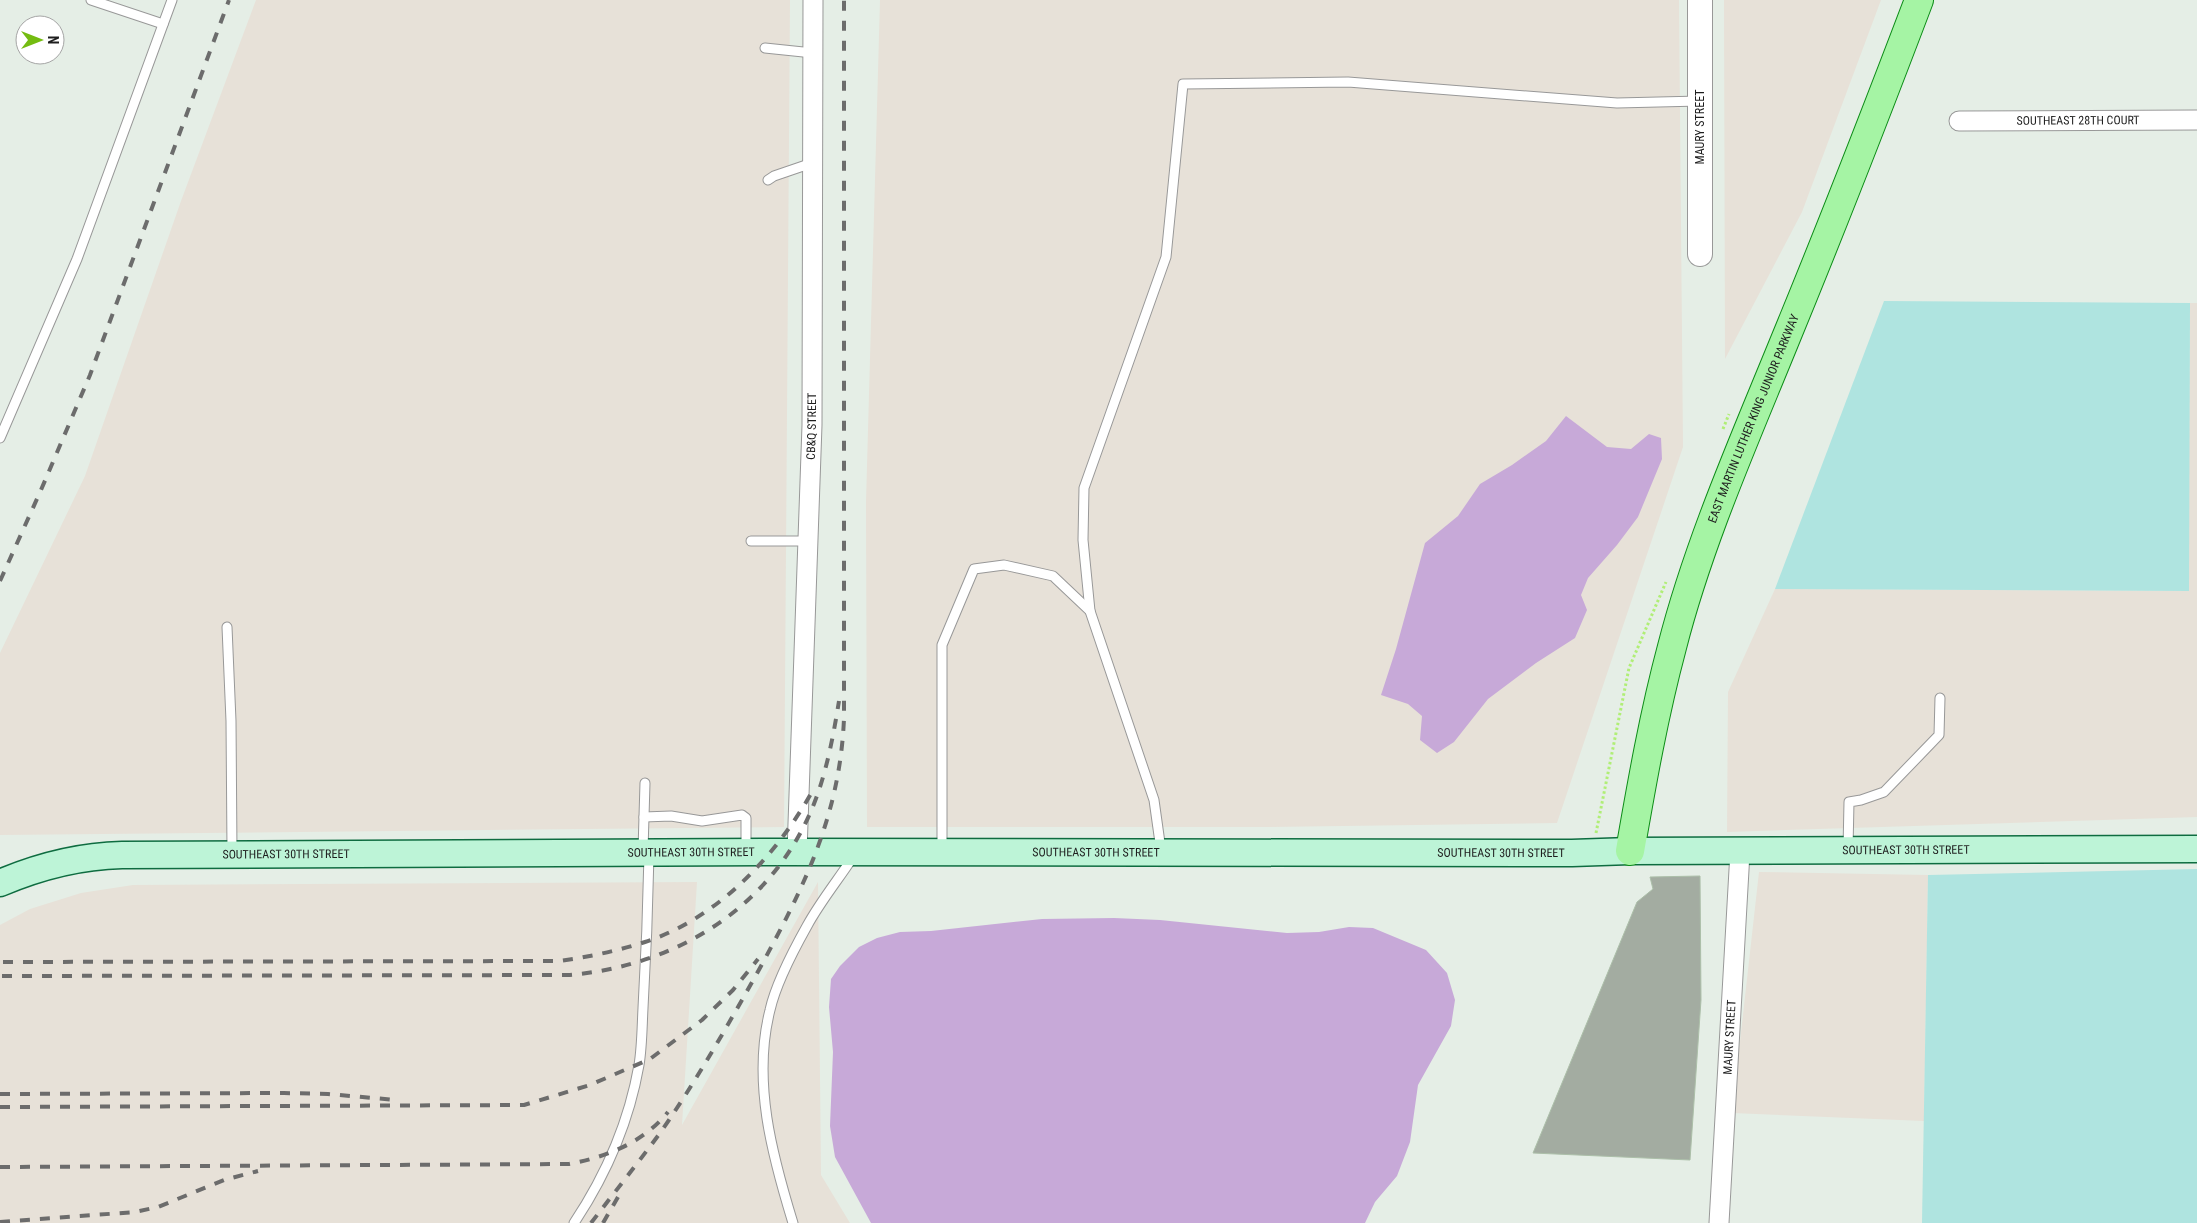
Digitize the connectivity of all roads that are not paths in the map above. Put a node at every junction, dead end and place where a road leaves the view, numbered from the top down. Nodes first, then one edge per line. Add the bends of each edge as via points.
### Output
1 (91, 0) edge
2 (172, 0) edge
3 (813, 0) edge
4 (1700, 0) edge
5 (1919, 0) edge
6 (163, 24) junction
7 (765, 48) dead end
8 (813, 53) junction
9 (1700, 101) junction
10 (1959, 120) dead end
11 (2197, 120) edge
12 (812, 163) junction
13 (768, 180) dead end
14 (1700, 254) dead end
15 (0, 438) edge
16 (751, 540) dead end
17 (808, 541) junction
18 (1090, 611) junction
19 (227, 627) dead end
20 (1940, 698) dead end
21 (645, 783) dead end
22 (644, 817) junction
23 (2197, 849) edge
24 (1630, 851) junction
25 (1848, 851) junction
26 (746, 852) junction
27 (797, 852) junction
28 (856, 852) junction
29 (942, 852) junction
30 (1740, 852) junction
31 (646, 853) junction
32 (1162, 853) junction
33 (232, 854) junction
34 (0, 883) edge
35 (574, 1223) edge
36 (793, 1223) edge
37 (1719, 1223) edge

1 - 6 lane
2 - 6 lane
3 - 8 street, CB&Q STREET
4 - 9 street, MAURY STREET
5 - 24 main road, EAST MARTIN LUTHER KING JUNIOR PARKWAY via 1700,559 1672,645 1649,740
6 - 15 lane via 77,258
7 - 8 lane
8 - 12 street, CB&Q STREET
9 - 14 street, MAURY STREET
9 - 18 lane via 1617,103 1348,82 1183,84 1166,258 1084,488 1084,540
10 - 11 street, SOUTHEAST 28TH COURT
12 - 13 lane
12 - 17 street, CB&Q STREET via 812,425
16 - 17 lane
17 - 27 street, CB&Q STREET
18 - 29 lane via 1053,576 1004,565 974,569 942,645
18 - 32 lane via 1154,800
19 - 33 lane
20 - 25 lane via 1939,736 1884,792 1849,802
21 - 22 lane
22 - 26 lane via 670,816 702,821 742,815 746,818
22 - 31 lane
23 - 25 main road, SOUTHEAST 30TH STREET
24 - 30 main road, SOUTHEAST 30TH STREET
24 - 32 main road, SOUTHEAST 30TH STREET
25 - 30 main road, SOUTHEAST 30TH STREET
26 - 27 main road, SOUTHEAST 30TH STREET
26 - 31 main road, SOUTHEAST 30TH STREET
27 - 28 main road, SOUTHEAST 30TH STREET
28 - 29 main road, SOUTHEAST 30TH STREET
28 - 36 lane via 794,951 770,1009 762,1054 763,1093 772,1144
29 - 32 main road, SOUTHEAST 30TH STREET
30 - 37 street, MAURY STREET
31 - 33 main road, SOUTHEAST 30TH STREET
31 - 35 lane via 646,961 640,1064 614,1151 592,1196
33 - 34 main road, SOUTHEAST 30TH STREET via 92,856 59,862

